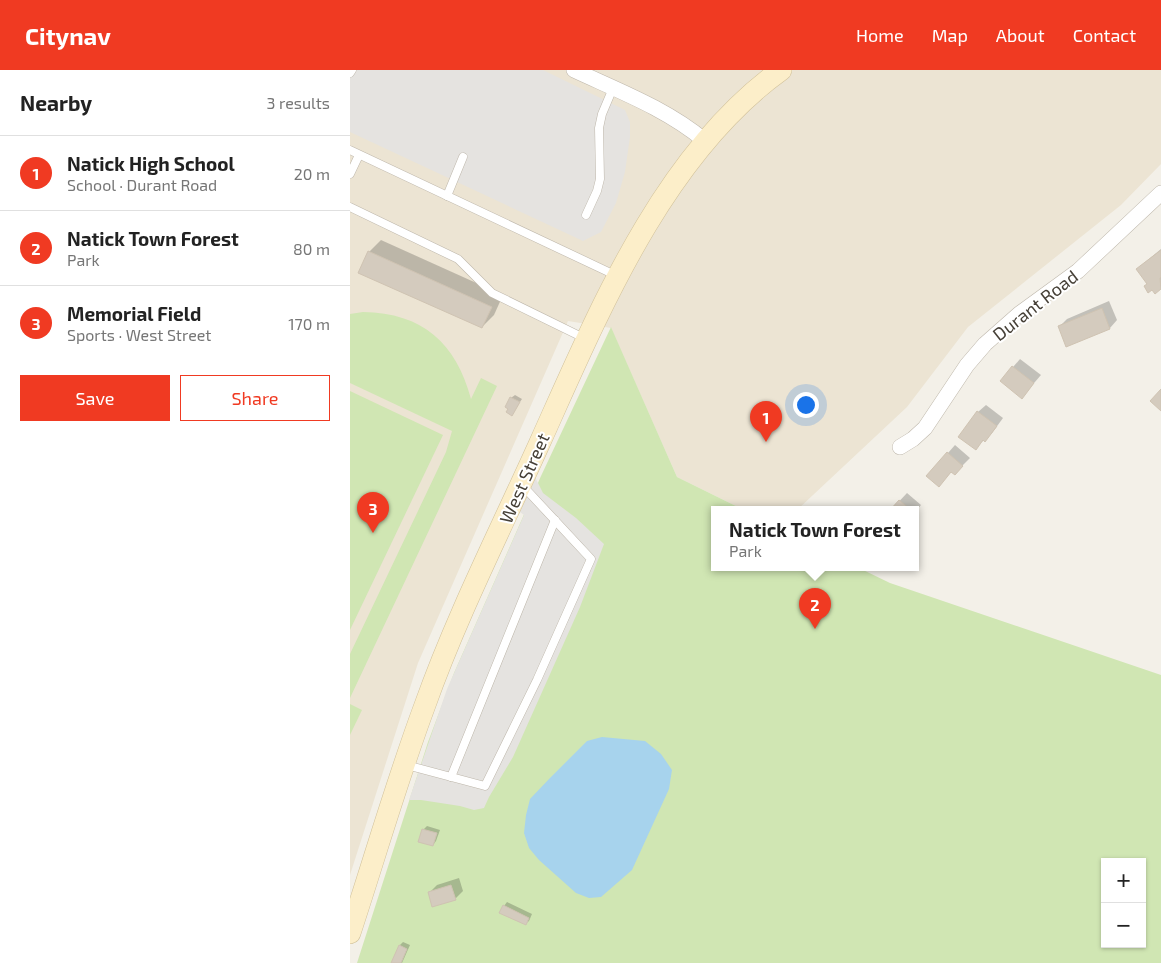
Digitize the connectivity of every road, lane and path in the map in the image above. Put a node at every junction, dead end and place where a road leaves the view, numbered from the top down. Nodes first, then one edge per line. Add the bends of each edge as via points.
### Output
1 (574, 70) edge
2 (781, 70) edge
3 (613, 88) junction
4 (706, 141) junction
5 (350, 150) edge
6 (359, 154) junction
7 (464, 157) dead end
8 (350, 174) edge
9 (447, 196) junction
10 (1158, 200) edge
11 (350, 207) edge
12 (586, 215) dead end
13 (618, 276) junction
14 (586, 339) junction
15 (900, 447) dead end
16 (521, 484) junction
17 (554, 520) junction
18 (404, 765) junction
19 (451, 777) junction
20 (350, 933) edge

1 - 3 street
2 - 4 street, West Street via 751,93
3 - 4 street via 670,115
3 - 12 lane via 599,128 600,179
4 - 13 street, West Street via 668,192
5 - 6 lane
6 - 8 lane
6 - 9 lane
7 - 9 lane
9 - 13 lane
10 - 15 street, Durant Road via 1078,271 1019,314 985,344 925,428
11 - 14 lane via 458,259 492,293
13 - 14 street, West Street
14 - 16 street, West Street
16 - 17 lane
16 - 18 street, West Street via 439,668
17 - 19 lane
17 - 19 lane via 591,559 485,786
18 - 19 lane
18 - 20 street, West Street

